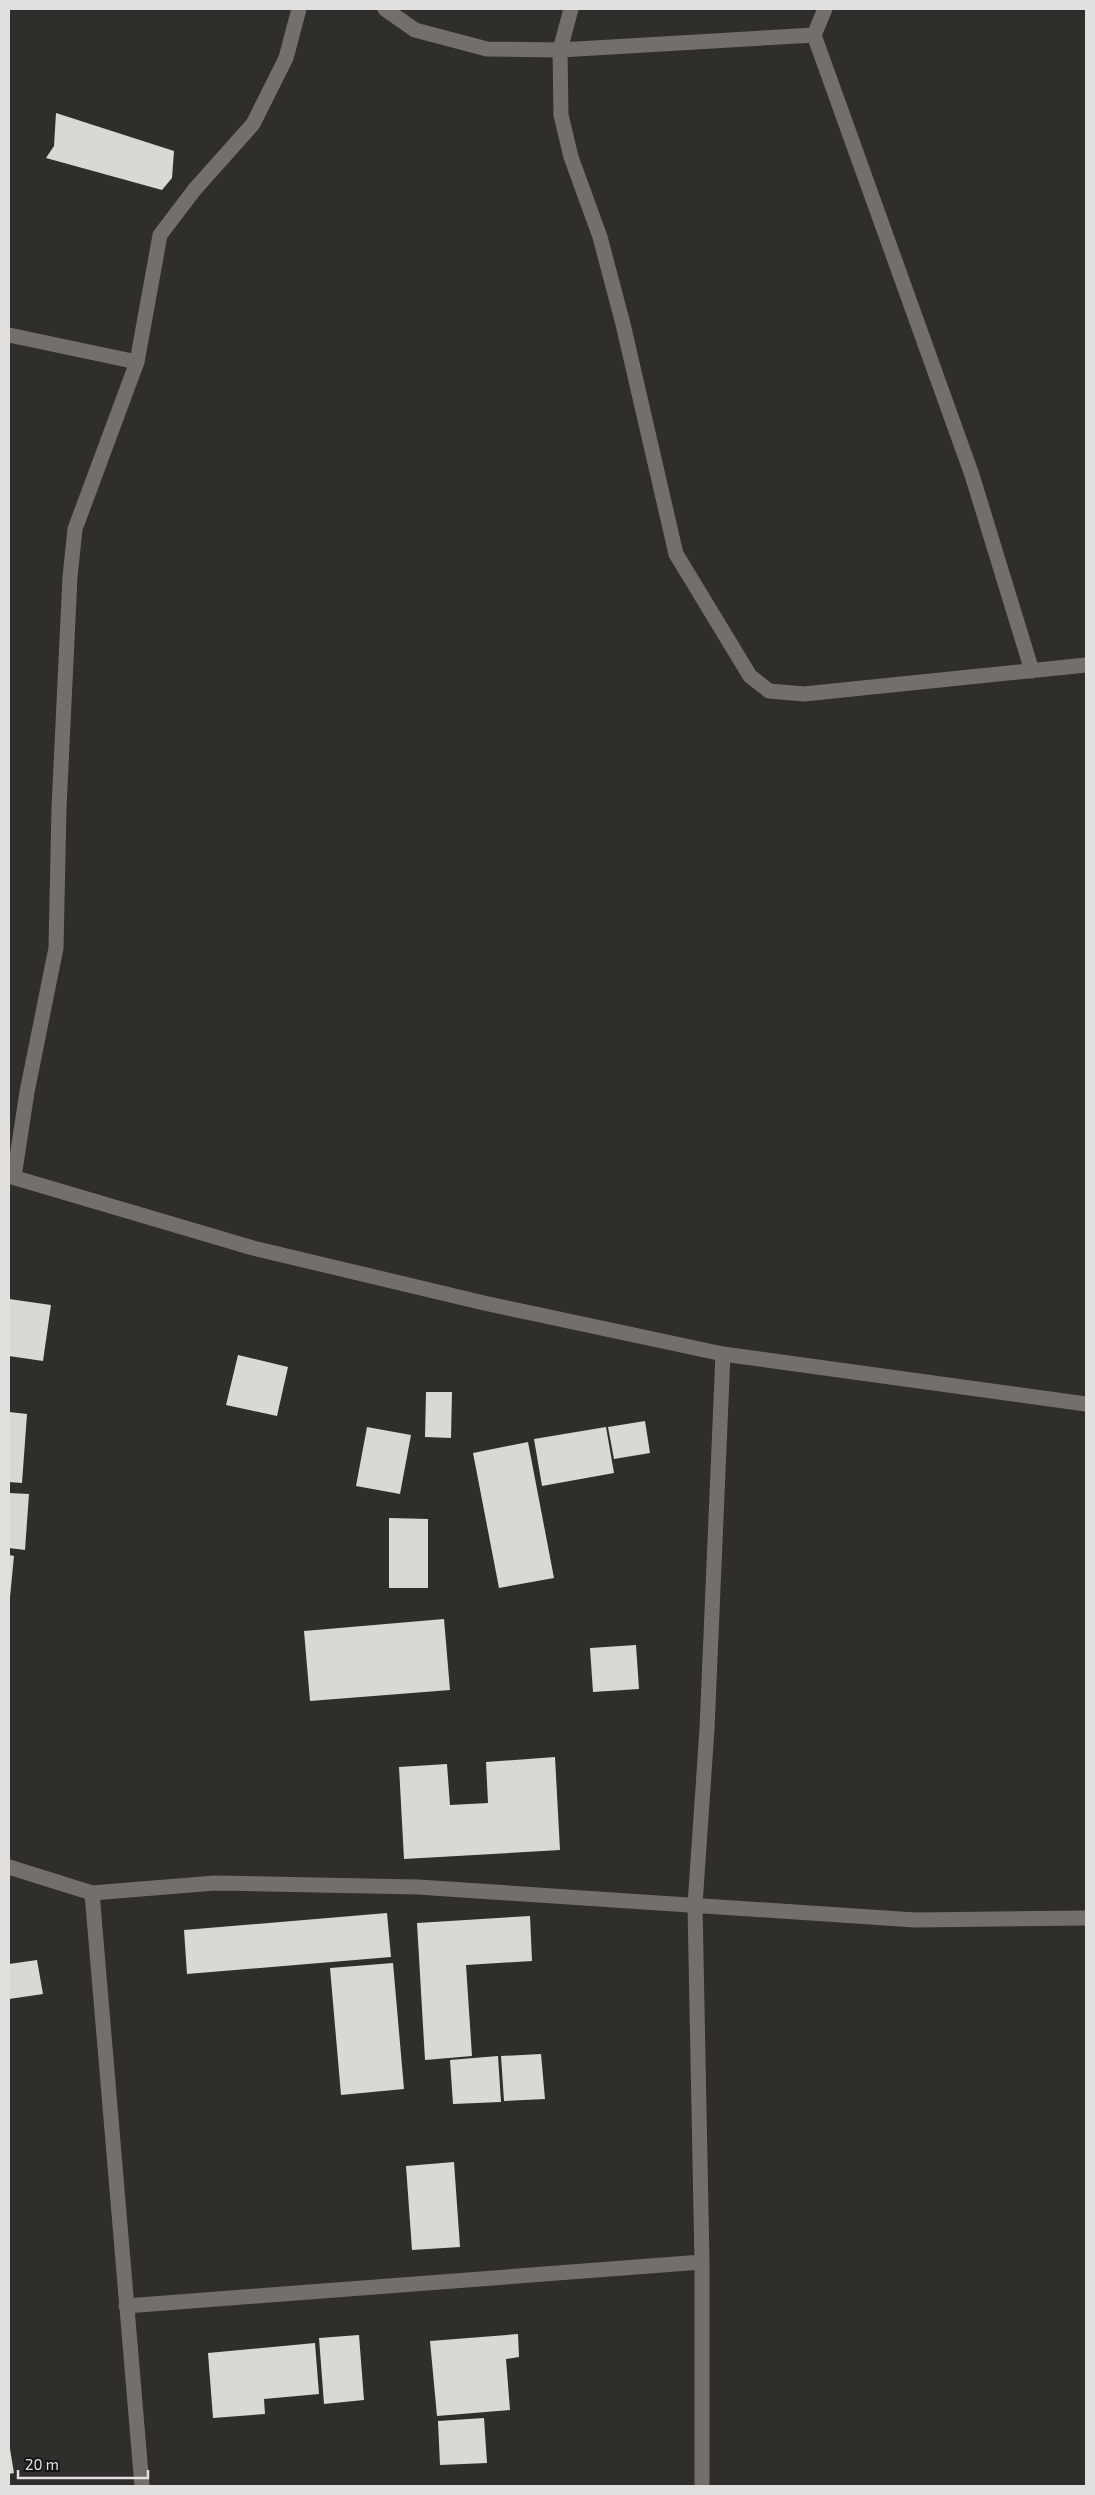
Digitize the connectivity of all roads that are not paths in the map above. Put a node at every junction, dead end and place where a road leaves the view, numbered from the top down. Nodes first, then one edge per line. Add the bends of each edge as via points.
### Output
1 (299, 9) edge
2 (386, 9) edge
3 (571, 9) edge
4 (825, 9) edge
5 (814, 35) junction
6 (560, 50) junction
7 (9, 335) edge
8 (137, 362) junction
9 (1086, 665) edge
10 (1032, 670) junction
11 (11, 1177) edge
12 (724, 1354) junction
13 (1086, 1404) edge
14 (9, 1867) edge
15 (92, 1893) junction
16 (696, 1905) junction
17 (1086, 1918) edge
18 (702, 2262) junction
19 (126, 2306) junction
20 (142, 2486) edge
21 (702, 2486) edge

1 - 8 street via 286,58 254,124 195,189 160,235
2 - 6 street via 415,30 487,49
3 - 6 street
4 - 5 street
5 - 6 street
5 - 10 street via 972,476
6 - 10 street via 561,115 571,157 605,254 676,554 750,676 769,691 804,694
7 - 8 street
8 - 11 street via 75,528 59,799 56,948
9 - 10 street
11 - 12 street via 253,1248 484,1304
12 - 13 street
12 - 16 street
14 - 15 street
15 - 16 street via 215,1883 418,1887
15 - 19 street
16 - 17 street via 915,1920
16 - 18 street
18 - 19 street
18 - 21 street
19 - 20 street

